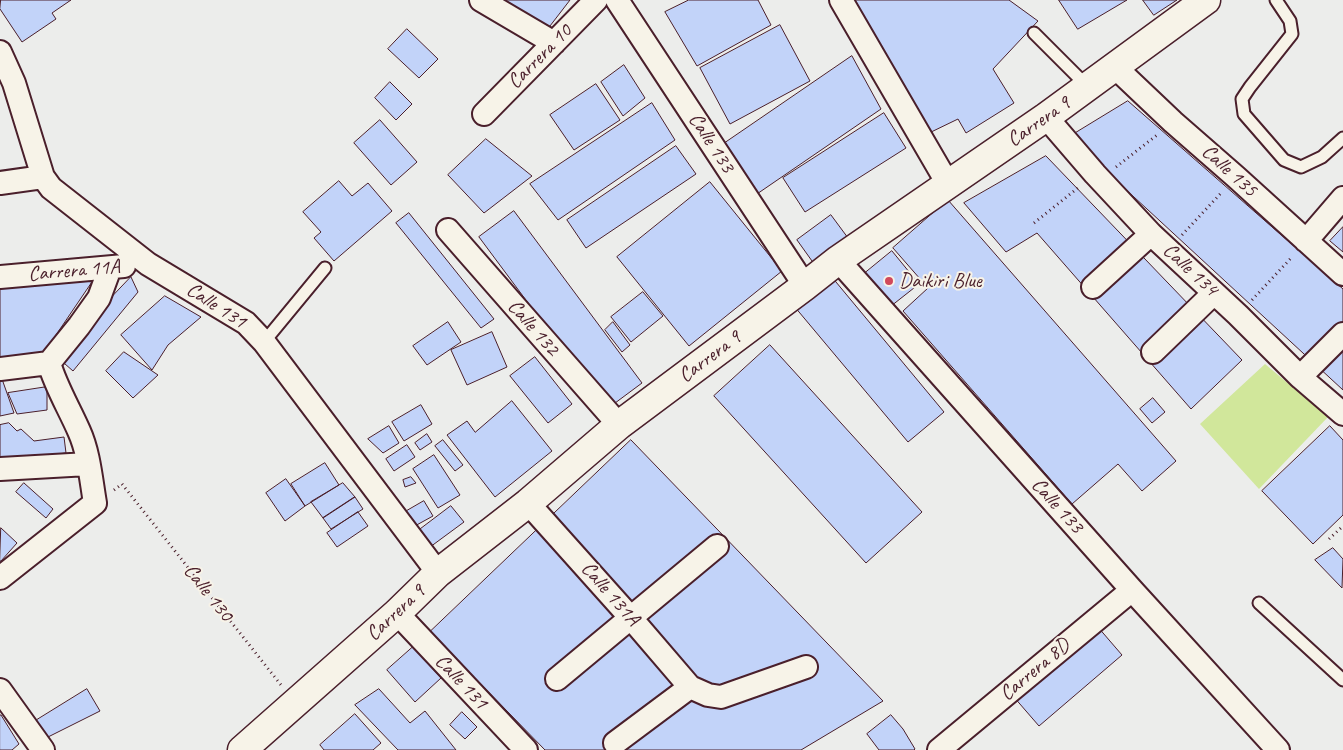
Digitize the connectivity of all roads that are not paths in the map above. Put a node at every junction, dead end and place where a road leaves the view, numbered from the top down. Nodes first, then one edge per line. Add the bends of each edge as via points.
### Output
1 (481, 0) edge
2 (596, 0) edge
3 (617, 0) edge
4 (841, 0) edge
5 (1206, 0) edge
6 (1276, 0) edge
7 (1034, 33) dead end
8 (554, 43) junction
9 (0, 52) edge
10 (1115, 67) junction
11 (1088, 87) junction
12 (7, 89) edge
13 (484, 114) dead end
14 (1046, 117) junction
15 (1343, 138) edge
16 (44, 177) junction
17 (0, 183) edge
18 (948, 184) junction
19 (1343, 198) edge
20 (448, 230) dead end
21 (1151, 234) junction
22 (1306, 241) junction
23 (838, 260) junction
24 (148, 264) junction
25 (110, 268) junction
26 (325, 268) dead end
27 (1343, 274) edge
28 (0, 277) edge
29 (805, 286) junction
30 (1093, 287) dead end
31 (1214, 293) junction
32 (1343, 334) edge
33 (264, 342) junction
34 (1153, 352) dead end
35 (49, 363) junction
36 (0, 369) edge
37 (1300, 377) junction
38 (1343, 414) edge
39 (619, 425) junction
40 (88, 464) junction
41 (0, 469) edge
42 (528, 503) junction
43 (717, 546) dead end
44 (438, 574) junction
45 (0, 578) edge
46 (1132, 590) junction
47 (1259, 603) dead end
48 (397, 613) junction
49 (630, 617) junction
50 (806, 667) dead end
51 (558, 679) dead end
52 (1343, 680) edge
53 (690, 687) junction
54 (0, 690) edge
55 (615, 744) dead end
56 (43, 750) edge
57 (242, 750) edge
58 (526, 750) edge
59 (939, 750) edge
60 (1278, 750) edge

1 - 8 street
2 - 8 street, Carrera 10
3 - 29 street, Calle 133
4 - 18 street
5 - 10 street, Carrera 9
6 - 15 lane via 1290,21 1292,34 1242,99 1244,114 1284,160 1301,167 1322,157
7 - 11 lane
8 - 13 street, Carrera 10
9 - 12 street, Calle 131
10 - 11 street, Carrera 9
10 - 22 street, Calle 135
11 - 14 street, Carrera 9
12 - 16 street, Calle 131
14 - 18 street, Carrera 9
14 - 21 street, Calle 134
16 - 17 street
16 - 24 street, Calle 131 via 51,188
18 - 23 street, Carrera 9
19 - 22 street
20 - 39 street, Calle 132
21 - 30 street
21 - 31 street, Calle 134
22 - 27 street, Calle 135
23 - 29 street, Carrera 9
23 - 46 street, Calle 133
24 - 25 street, Carrera 11A
24 - 33 street, Calle 131 via 246,323
25 - 28 street, Carrera 11A
25 - 35 street via 99,298
26 - 33 lane
29 - 39 street, Carrera 9
31 - 34 street
31 - 37 street, Calle 134
32 - 37 street
33 - 44 street, Calle 131
35 - 36 street
35 - 40 street via 80,432
37 - 38 street, Calle 134
39 - 42 street, Carrera 9
40 - 41 street
40 - 45 street via 95,503
42 - 44 street, Carrera 9
42 - 49 street, Calle 131A
43 - 49 street
44 - 48 street, Carrera 9
46 - 59 street, Carrera 8D
46 - 60 street, Calle 133
47 - 52 lane
48 - 57 street, Carrera 9
48 - 58 street, Calle 131
49 - 51 street
49 - 53 street, Calle 131A
50 - 53 street via 720,697
53 - 55 street
54 - 56 street

